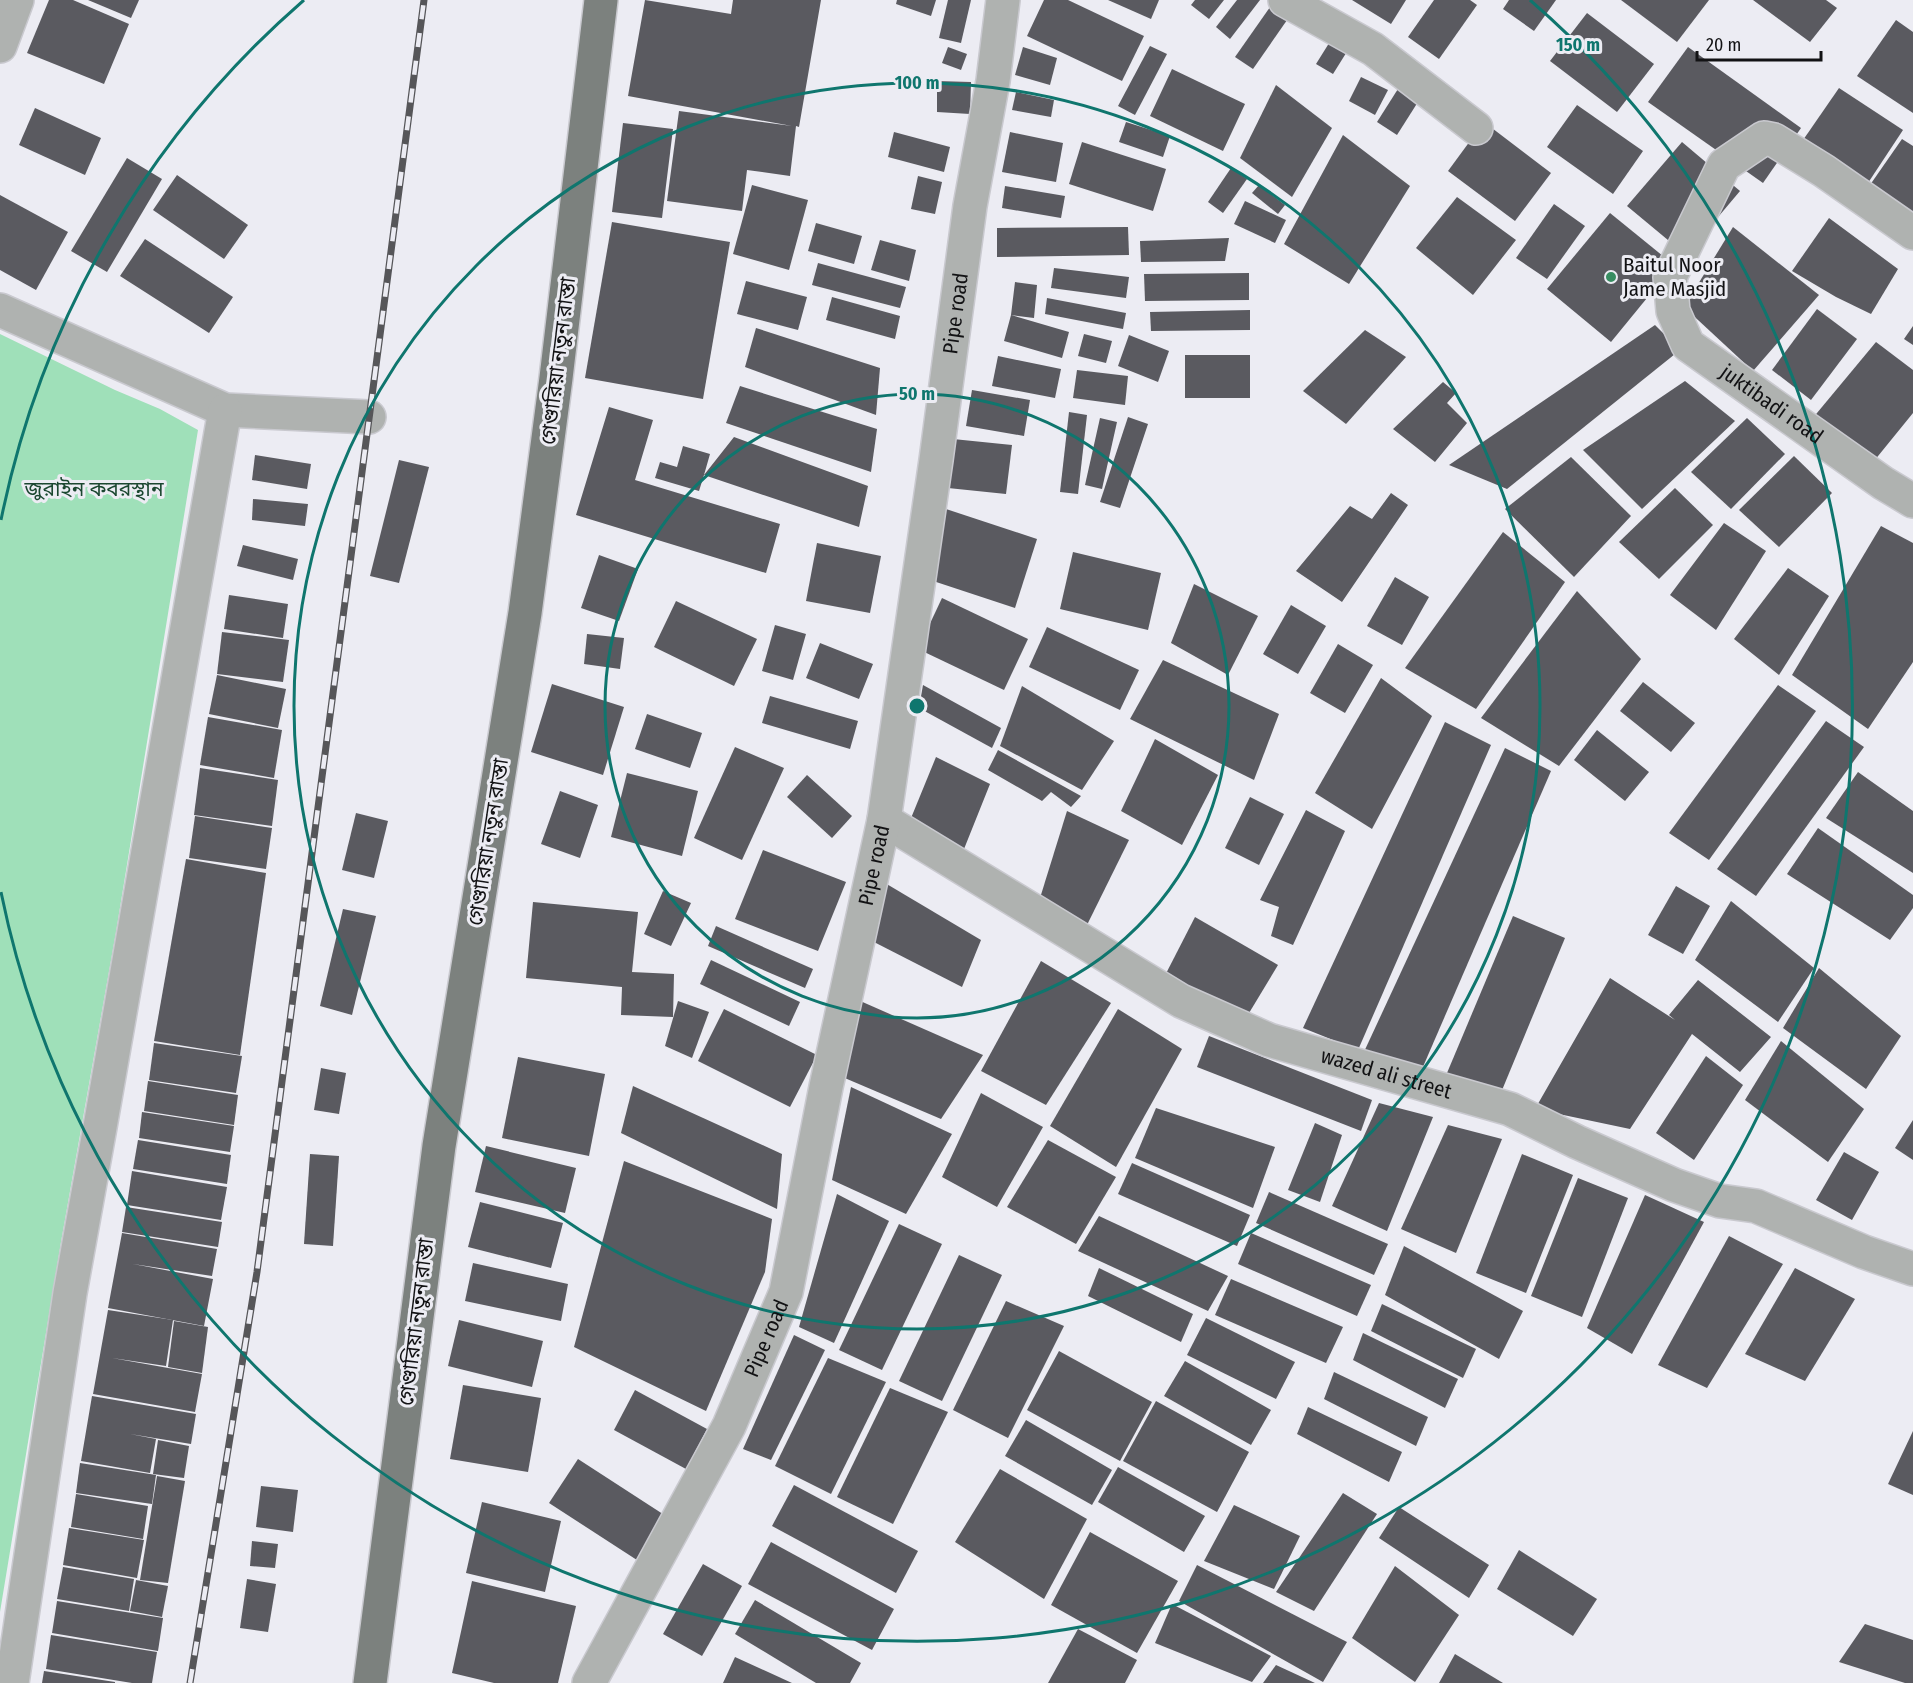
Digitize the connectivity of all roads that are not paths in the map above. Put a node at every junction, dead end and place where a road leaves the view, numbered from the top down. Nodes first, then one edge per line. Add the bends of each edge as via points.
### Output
1 (17, 0) edge
2 (602, 0) edge
3 (1003, 0) edge
4 (1285, 0) edge
5 (0, 46) edge
6 (1476, 128) dead end
7 (1913, 233) edge
8 (0, 310) edge
9 (225, 410) junction
10 (369, 417) dead end
11 (1913, 501) edge
12 (884, 820) junction
13 (1913, 1269) edge
14 (12, 1683) edge
15 (370, 1683) edge
16 (589, 1683) edge

1 - 5 street
2 - 15 main road, গেণ্ডারিয়া নতুন রাস্তা via 528,590 439,1146
3 - 12 street, Pipe road via 993,81 968,217
4 - 6 street via 1373,49
7 - 11 street, juktibadi road via 1824,171 1774,140 1764,138 1724,165 1670,277 1673,311 1688,345
8 - 9 street
9 - 10 street
9 - 14 street via 70,1293
12 - 13 street, wazed ali street via 1191,1006 1269,1040 1510,1109 1674,1185 1720,1201 1756,1206
12 - 16 street, Pipe road via 786,1292 729,1426

